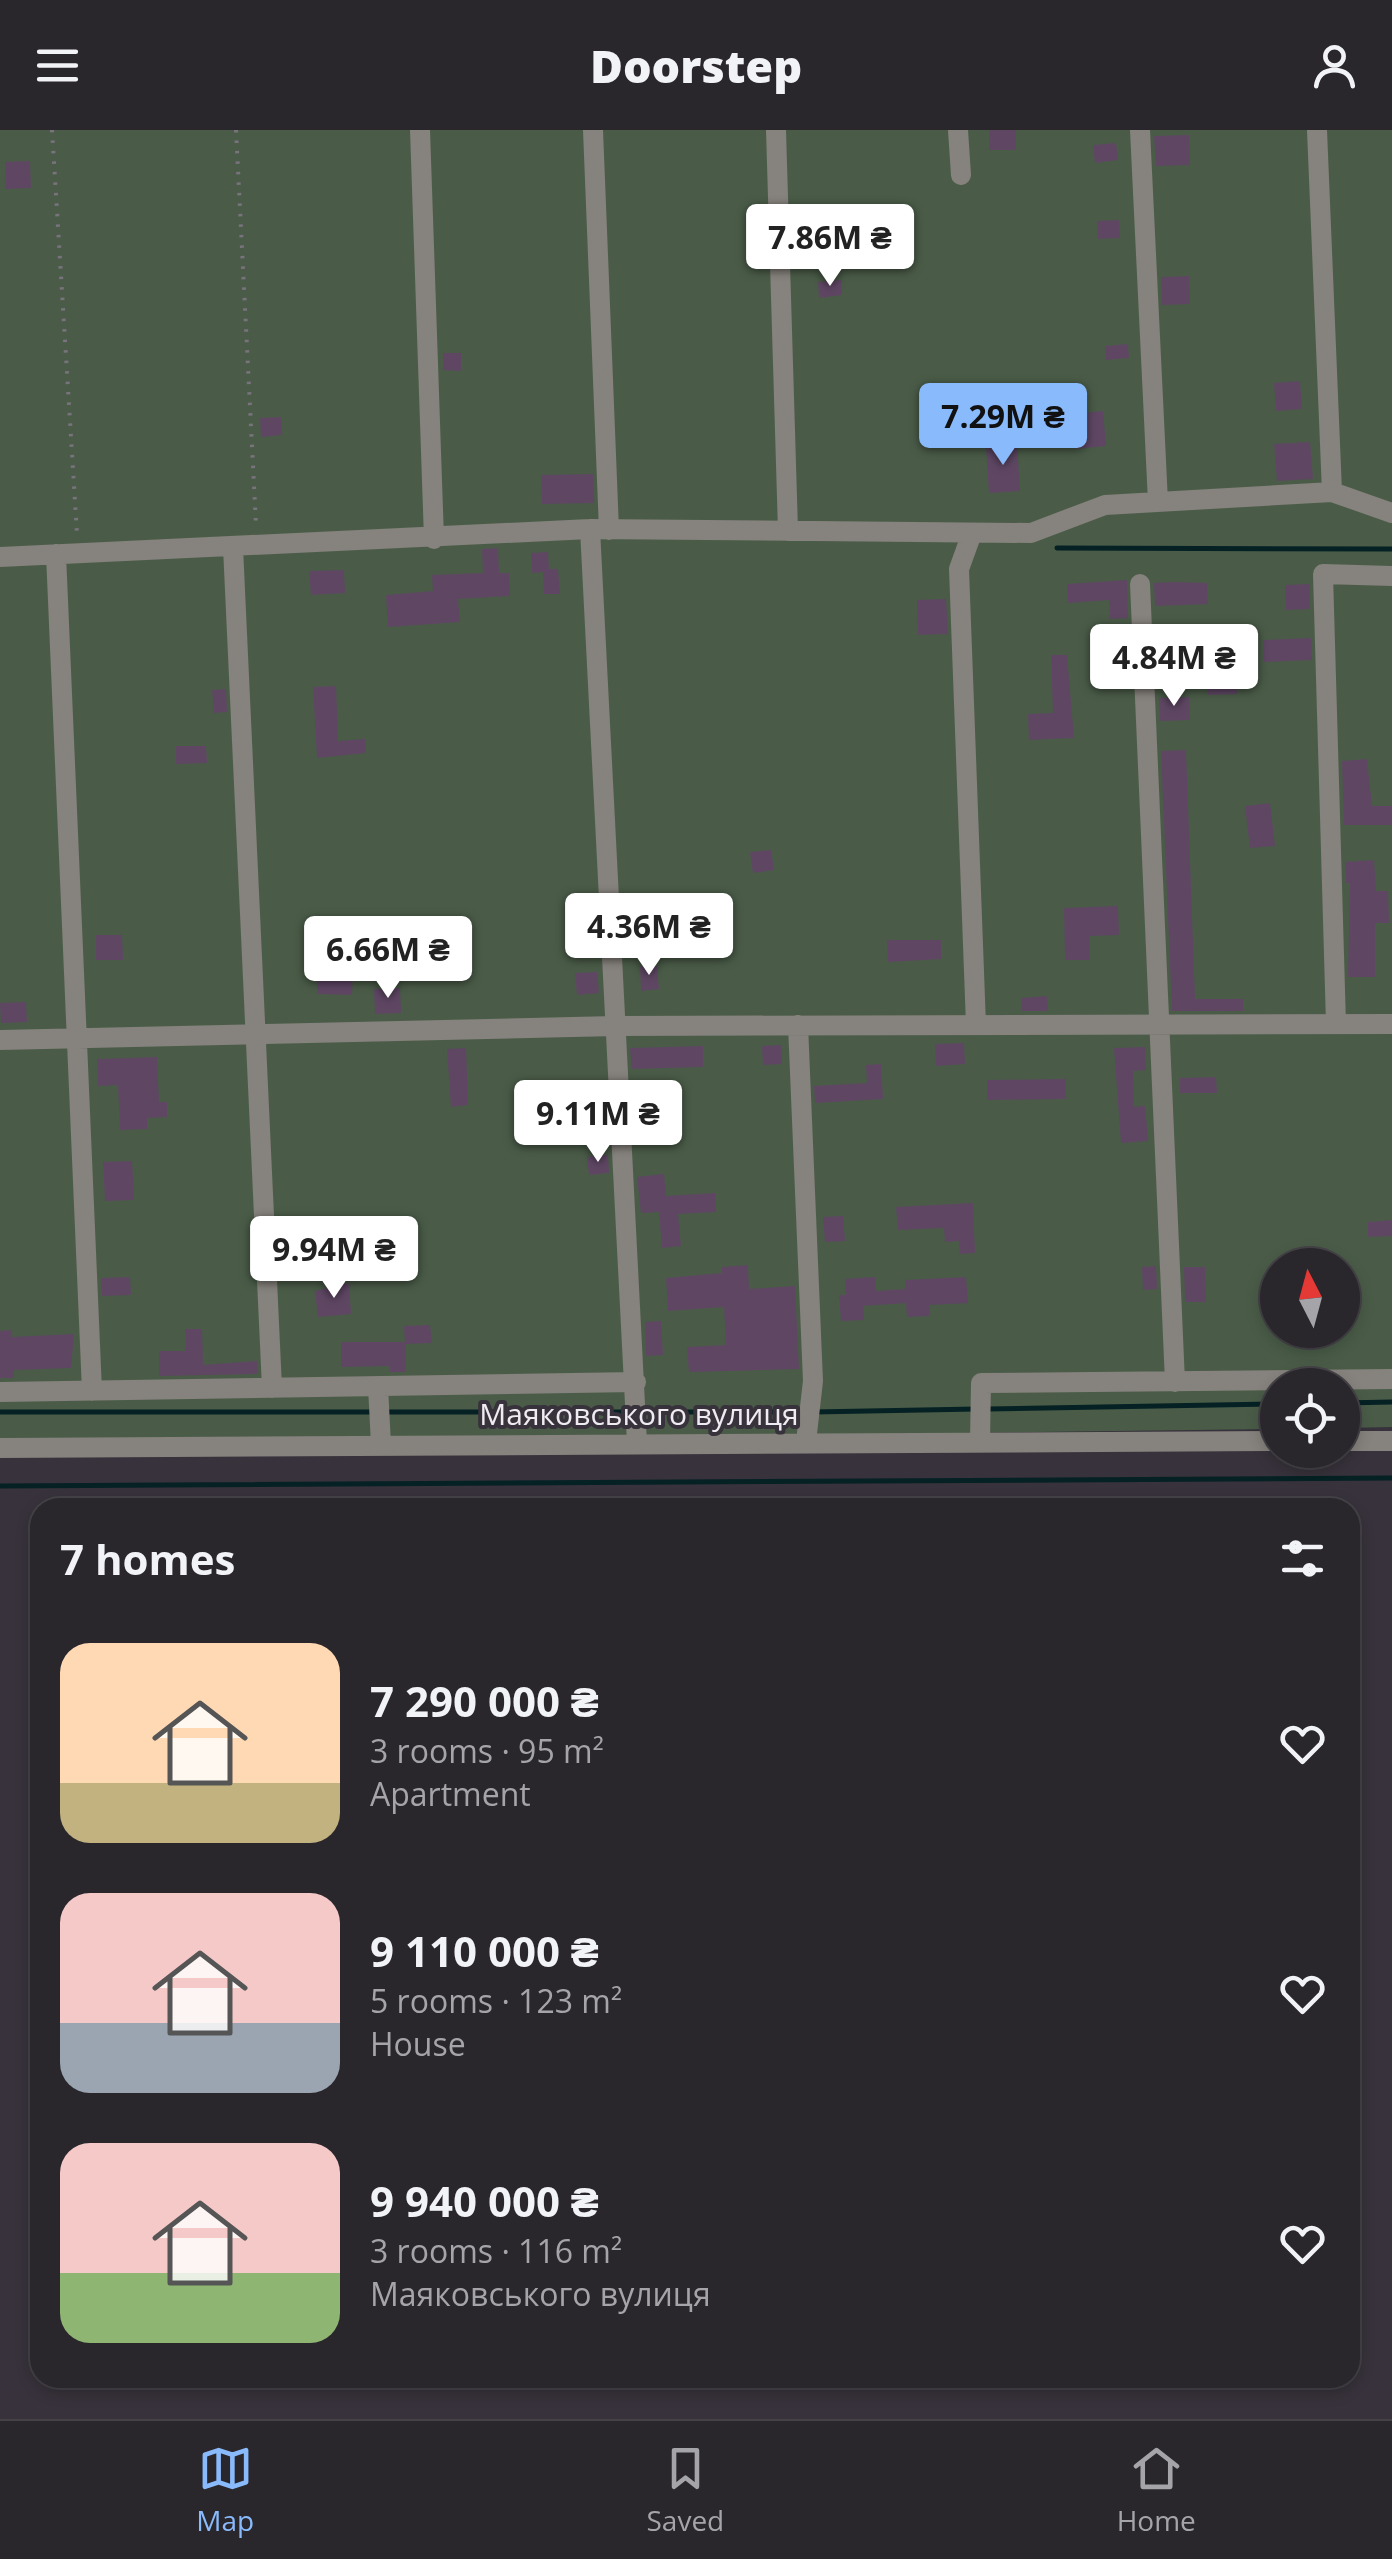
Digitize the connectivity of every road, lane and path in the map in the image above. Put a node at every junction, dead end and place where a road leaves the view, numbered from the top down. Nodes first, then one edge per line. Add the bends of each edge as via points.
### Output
1 (52, 130) edge
2 (236, 130) edge
3 (420, 130) edge
4 (593, 130) edge
5 (776, 130) edge
6 (958, 130) edge
7 (1140, 130) edge
8 (1317, 130) edge
9 (961, 175) dead end
10 (1332, 492) junction
11 (1158, 502) junction
12 (1392, 512) edge
13 (599, 530) junction
14 (788, 531) junction
15 (972, 532) junction
16 (434, 539) junction
17 (257, 546) junction
18 (233, 547) junction
19 (78, 553) junction
20 (56, 554) junction
21 (0, 557) edge
22 (1392, 576) edge
23 (1140, 584) dead end
24 (1158, 1024) junction
25 (1336, 1024) junction
26 (1392, 1024) edge
27 (798, 1025) junction
28 (976, 1025) junction
29 (616, 1026) junction
30 (256, 1034) junction
31 (75, 1038) junction
32 (0, 1040) edge
33 (1392, 1379) edge
34 (636, 1382) junction
35 (1174, 1382) junction
36 (378, 1386) junction
37 (272, 1388) junction
38 (92, 1390) junction
39 (0, 1392) edge
40 (980, 1433) junction
41 (1260, 1441) edge
42 (1360, 1441) edge
43 (1392, 1441) edge
44 (806, 1442) junction
45 (636, 1443) junction
46 (381, 1445) junction
47 (0, 1448) edge

1 - 19 path
2 - 17 path
3 - 16 street
4 - 13 street
5 - 14 street
6 - 9 street
7 - 11 street
8 - 10 street
10 - 11 street
10 - 12 street
11 - 15 street via 1105,505 1031,533
13 - 14 street
13 - 16 street
13 - 29 street
14 - 15 street
15 - 28 street via 959,569
16 - 17 street
17 - 18 street
18 - 19 street
18 - 30 street
19 - 20 street
20 - 21 street
20 - 31 street
22 - 25 street via 1322,574
23 - 24 street
24 - 25 street
24 - 28 street
24 - 35 street
25 - 26 street
27 - 28 street
27 - 29 street
27 - 44 street via 813,1381
29 - 30 street
29 - 34 street
30 - 31 street
30 - 37 street
31 - 32 street
31 - 38 street
33 - 35 street
34 - 36 street
34 - 45 street
35 - 40 street via 981,1383
36 - 37 street
36 - 46 street
37 - 38 street
38 - 39 street
40 - 41 street, Маяковського вулиця
40 - 44 street, Маяковського вулиця
42 - 43 street
44 - 45 street, Маяковського вулиця
45 - 46 street, Маяковського вулиця
46 - 47 street, Маяковського вулиця

